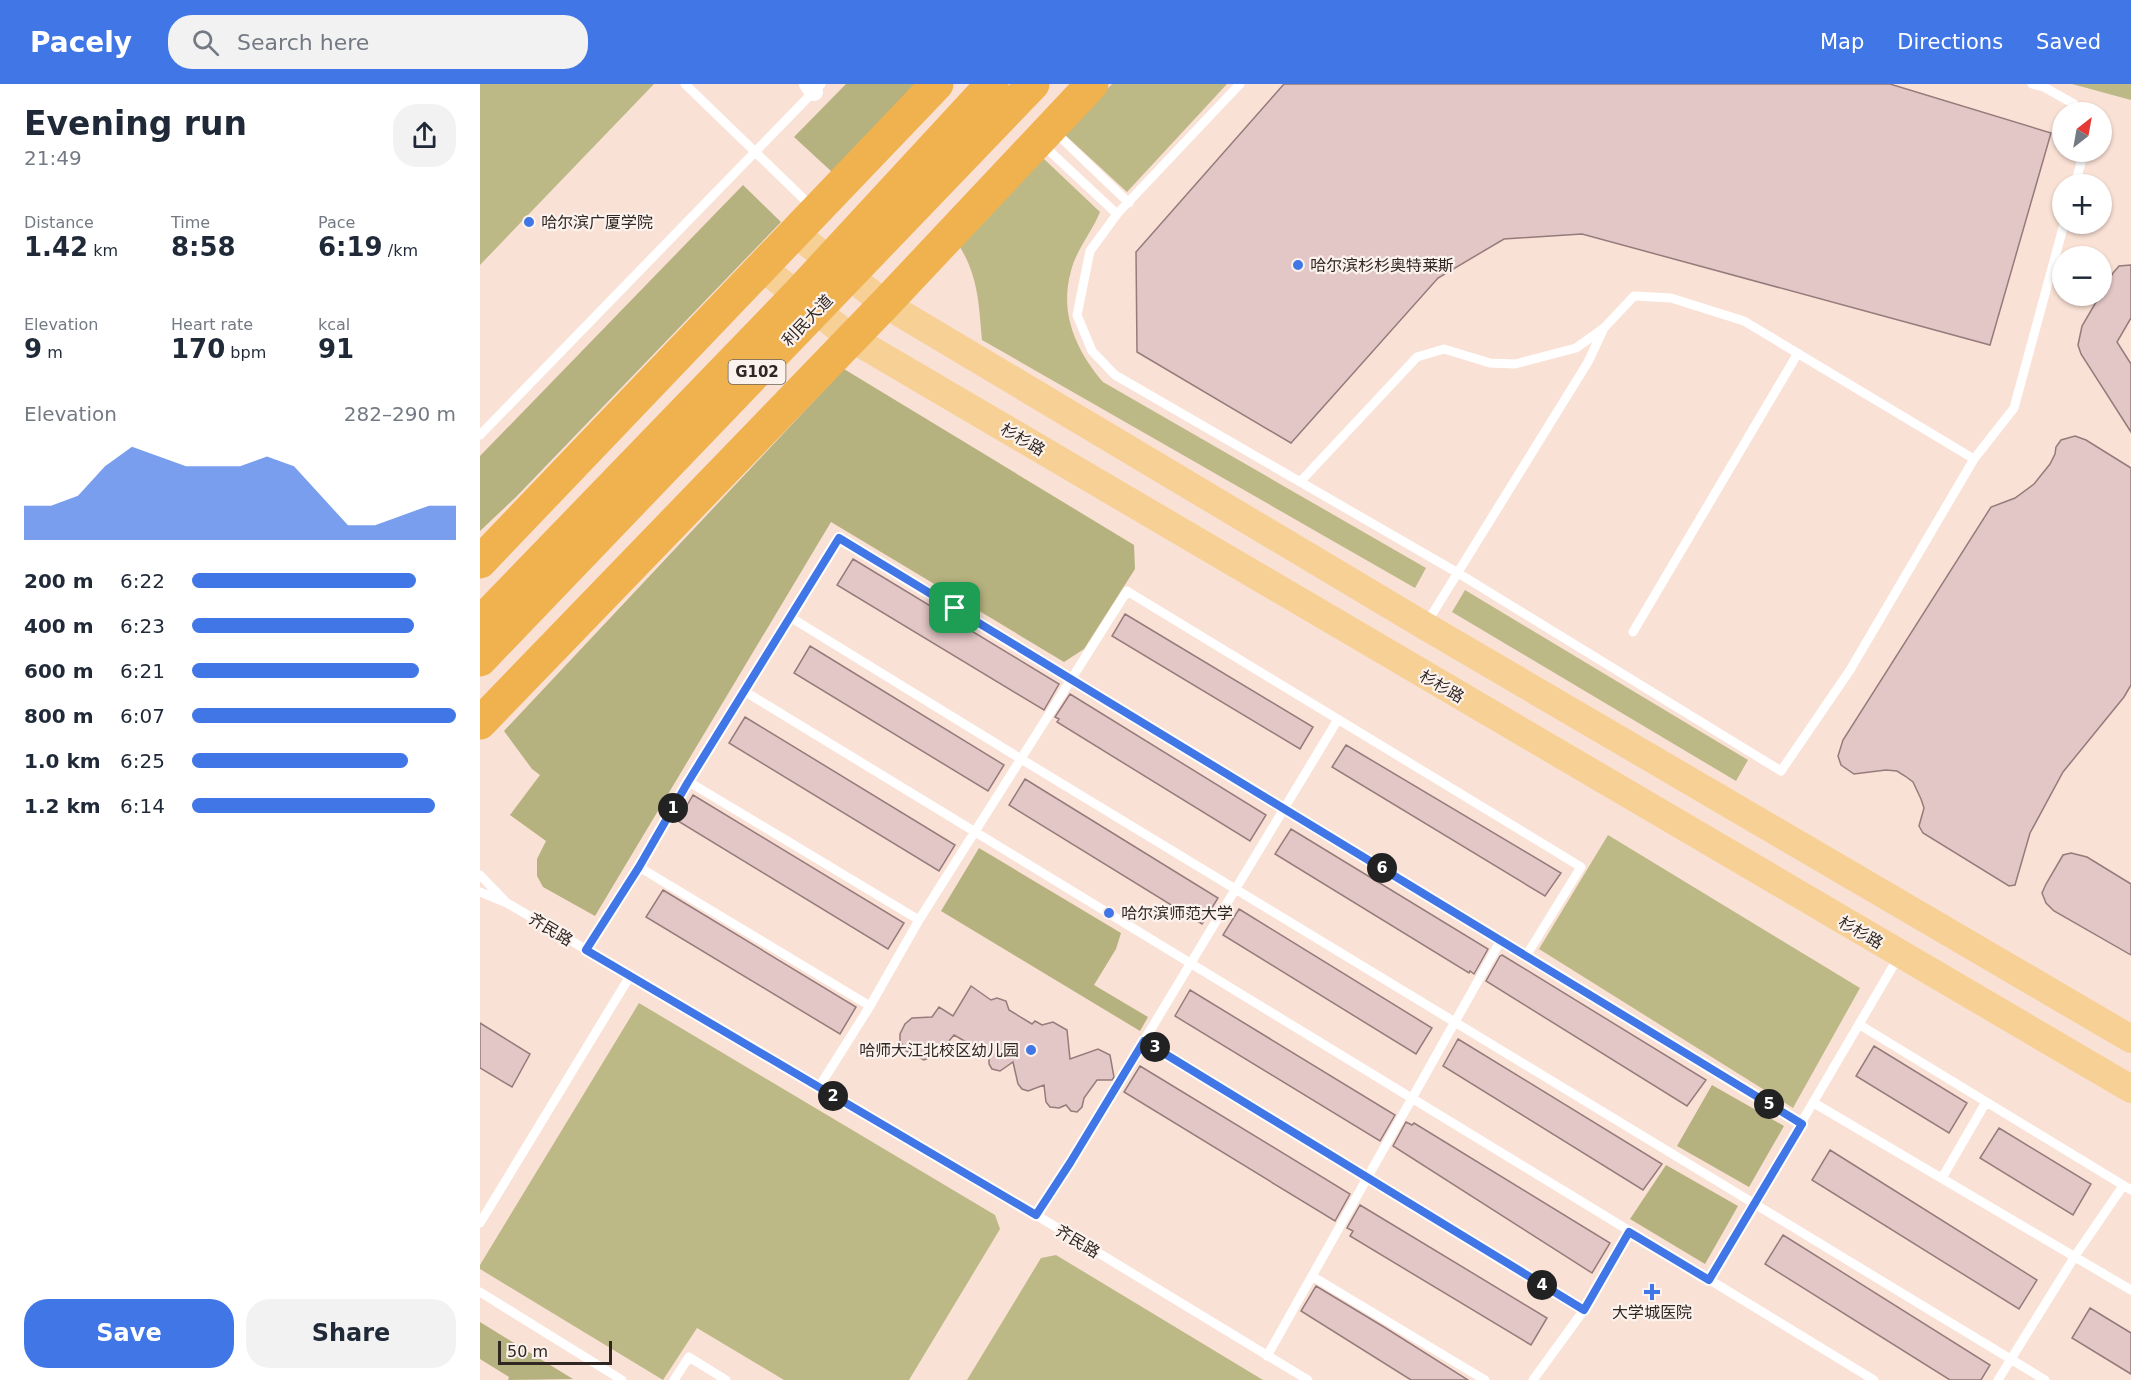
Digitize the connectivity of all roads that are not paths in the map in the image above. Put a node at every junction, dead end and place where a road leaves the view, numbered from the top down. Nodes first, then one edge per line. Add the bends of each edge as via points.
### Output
1 (685, 84) edge
2 (938, 84) edge
3 (992, 84) edge
4 (1033, 84) edge
5 (1092, 84) edge
6 (1240, 84) edge
7 (2032, 84) edge
8 (814, 86) edge
9 (2070, 102) edge
10 (1044, 134) junction
11 (755, 152) junction
12 (1129, 202) junction
13 (1117, 214) junction
14 (805, 222) junction
15 (2061, 234) edge
16 (840, 267) junction
17 (763, 268) junction
18 (807, 302) junction
19 (885, 304) junction
20 (1604, 328) junction
21 (851, 338) junction
22 (1798, 353) junction
23 (480, 435) edge
24 (1974, 459) junction
25 (1300, 482) junction
26 (480, 562) edge
27 (1458, 573) junction
28 (790, 617) junction
29 (480, 623) edge
30 (1425, 626) junction
31 (1633, 632) dead end
32 (480, 660) edge
33 (1071, 679) junction
34 (744, 691) junction
35 (1337, 721) junction
36 (480, 723) edge
37 (1021, 759) junction
38 (688, 782) junction
39 (1284, 809) junction
40 (974, 832) junction
41 (639, 867) junction
42 (480, 875) edge
43 (1236, 889) junction
44 (480, 892) edge
45 (507, 903) junction
46 (919, 920) junction
47 (1501, 940) junction
48 (586, 950) junction
49 (1900, 955) junction
50 (1526, 956) junction
51 (1190, 964) junction
52 (630, 976) junction
53 (870, 1006) junction
54 (1455, 1022) junction
55 (1860, 1025) junction
56 (2131, 1039) edge
57 (1144, 1041) junction
58 (819, 1087) junction
59 (2131, 1089) edge
60 (1412, 1099) junction
61 (1986, 1102) junction
62 (1814, 1103) junction
63 (1802, 1124) junction
64 (1368, 1178) junction
65 (1942, 1178) junction
66 (2127, 1188) edge
67 (1755, 1204) junction
68 (1036, 1215) junction
69 (480, 1223) edge
70 (1629, 1232) junction
71 (2075, 1256) junction
72 (1312, 1276) junction
73 (1709, 1280) junction
74 (2131, 1290) edge
75 (480, 1292) edge
76 (1584, 1310) junction
77 (1268, 1356) junction
78 (2010, 1359) junction
79 (622, 1380) edge
80 (674, 1380) edge
81 (726, 1380) edge
82 (1308, 1380) edge
83 (1485, 1380) edge
84 (1533, 1380) edge
85 (1874, 1380) edge
86 (1998, 1380) edge
87 (2045, 1380) edge

1 - 11 lane
2 - 14 highway
3 - 16 highway, 利民大道 / G102
4 - 16 highway, 利民大道 / G102
5 - 10 highway
6 - 12 lane
7 - 9 lane
8 - 11 lane
10 - 12 lane
10 - 13 lane
10 - 19 highway
11 - 14 lane
11 - 23 lane
12 - 13 lane
13 - 25 lane via 1089,251 1077,315 1092,351 1115,375
14 - 16 main road
14 - 17 highway
15 - 24 lane via 2014,408
16 - 18 highway, 利民大道 / G102
16 - 19 main road
17 - 18 main road, 杉杉路
17 - 26 highway
18 - 21 main road, 杉杉路
18 - 29 highway, 利民大道 / G102
18 - 32 highway, 利民大道 / G102
19 - 21 highway
19 - 30 main road
20 - 22 lane via 1634,296 1671,298 1744,321
20 - 25 lane via 1576,348 1515,364 1490,363 1444,349 1417,357
20 - 27 lane via 1588,362
21 - 36 highway
21 - 49 main road, 杉杉路
22 - 24 lane
22 - 31 lane
24 - 27 lane via 1850,670 1781,771
25 - 27 lane
27 - 30 lane
28 - 33 lane via 839,538
28 - 34 lane
28 - 37 lane
30 - 56 main road
33 - 35 lane via 1127,591
33 - 37 lane
33 - 39 lane
34 - 38 lane
34 - 40 lane
35 - 39 lane
35 - 50 lane via 1581,867
37 - 40 lane
37 - 43 lane
38 - 41 lane
38 - 46 lane
39 - 43 lane
39 - 47 lane
40 - 46 lane
40 - 51 lane
41 - 48 lane
41 - 53 lane
42 - 45 lane
43 - 51 lane
43 - 54 lane
44 - 45 lane
45 - 48 lane, 齐民路
46 - 53 lane
47 - 50 lane
47 - 54 lane
48 - 52 lane, 齐民路
49 - 55 lane
49 - 59 main road, 杉杉路
50 - 63 lane
51 - 57 lane
51 - 60 lane
52 - 58 lane, 齐民路
52 - 69 lane
53 - 58 lane
54 - 60 lane
54 - 67 lane
55 - 61 lane
55 - 62 lane
57 - 64 lane
57 - 68 lane
58 - 68 lane, 齐民路
60 - 64 lane
60 - 70 lane
61 - 65 lane
61 - 66 lane
62 - 63 lane
62 - 65 lane
63 - 67 lane
64 - 72 lane
64 - 76 lane
65 - 71 lane
66 - 71 lane
67 - 73 lane
67 - 78 lane
68 - 77 lane, 齐民路
70 - 73 lane
70 - 76 lane
71 - 74 lane
71 - 78 lane
72 - 77 lane
72 - 83 lane
73 - 85 lane
75 - 79 lane
76 - 84 lane
77 - 82 lane, 齐民路
78 - 86 lane
78 - 87 lane
80 - 81 lane via 689,1357

